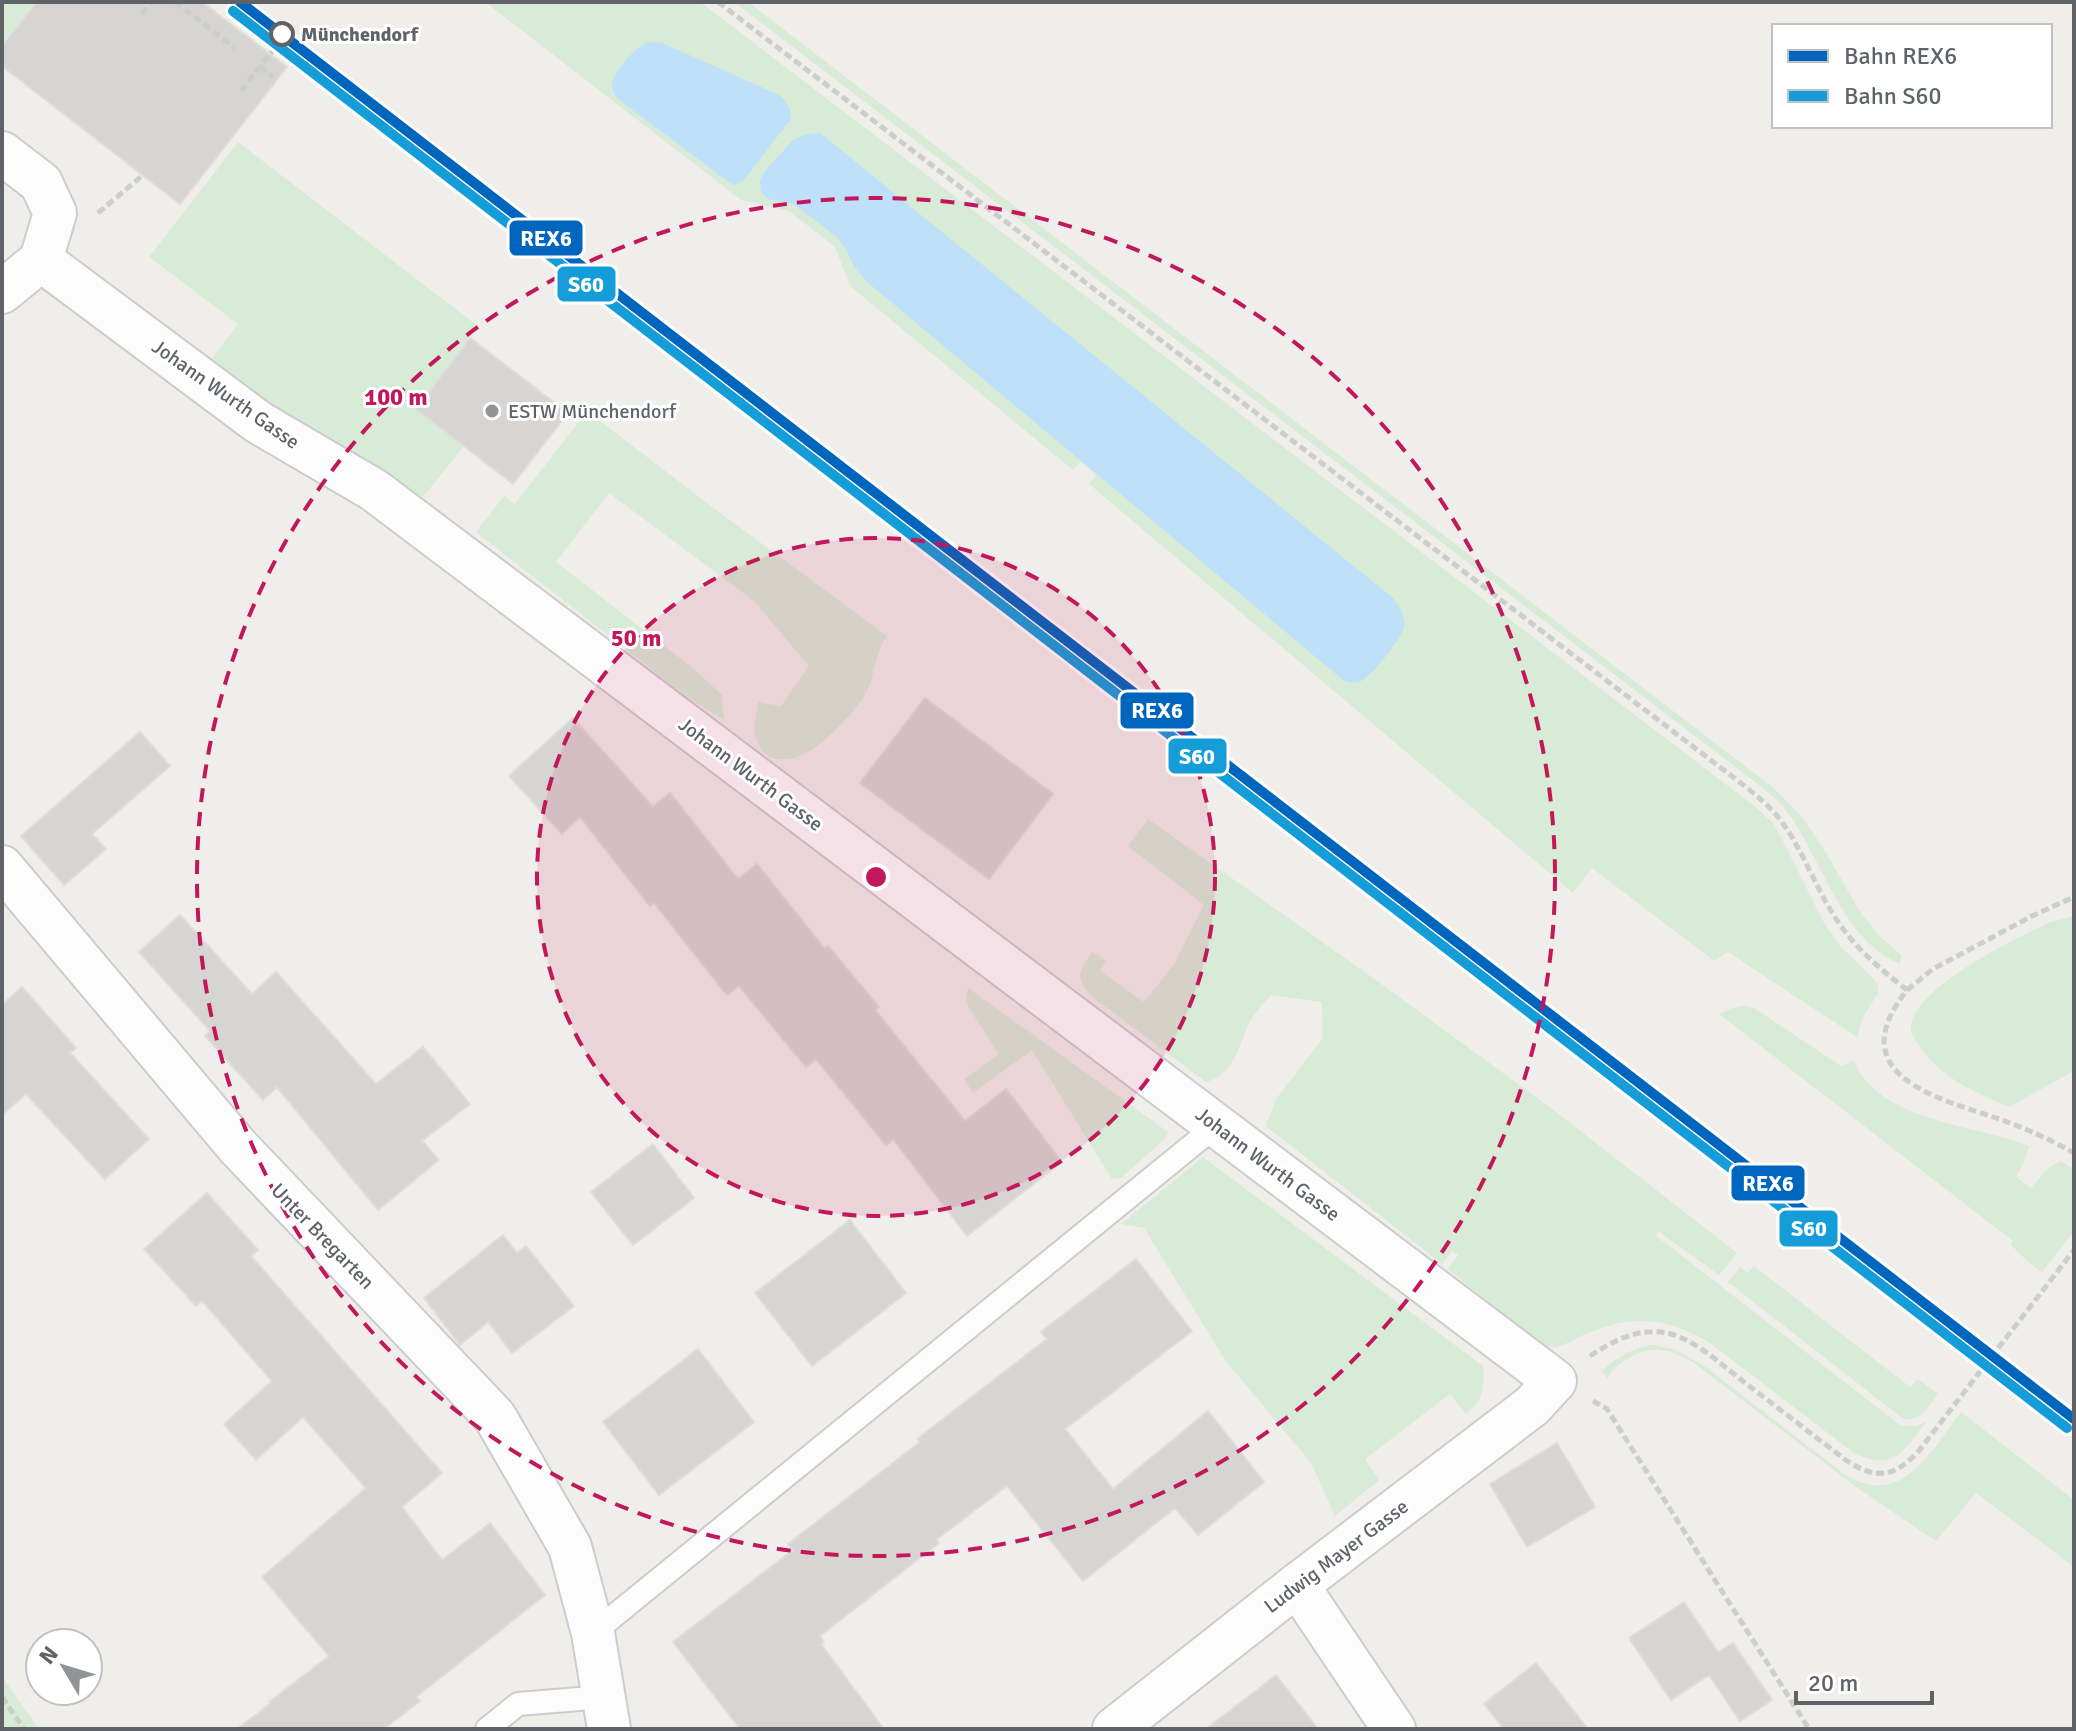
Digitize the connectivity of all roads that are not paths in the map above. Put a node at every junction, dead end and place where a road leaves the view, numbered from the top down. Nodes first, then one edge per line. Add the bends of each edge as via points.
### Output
1 (2, 153) edge
2 (41, 260) junction
3 (2, 292) edge
4 (2, 867) edge
5 (1217, 1125) junction
6 (1555, 1381) joint
7 (1297, 1585) junction
8 (593, 1633) junction
9 (606, 1713) edge
10 (487, 1729) edge
11 (1114, 1729) edge
12 (1394, 1729) edge

1 - 2 street via 41,183 55,213
2 - 3 street
2 - 5 street, Johann Wurth Gasse via 258,422 374,490
4 - 8 street, Unter Bregarten via 238,1147 495,1417 570,1547
5 - 6 street, Johann Wurth Gasse
5 - 8 lane
6 - 7 street, Ludwig Mayer Gasse via 1532,1406
7 - 11 street, Ludwig Mayer Gasse
7 - 12 street
8 - 9 street, Unter Bregarten
9 - 10 lane via 518,1704

